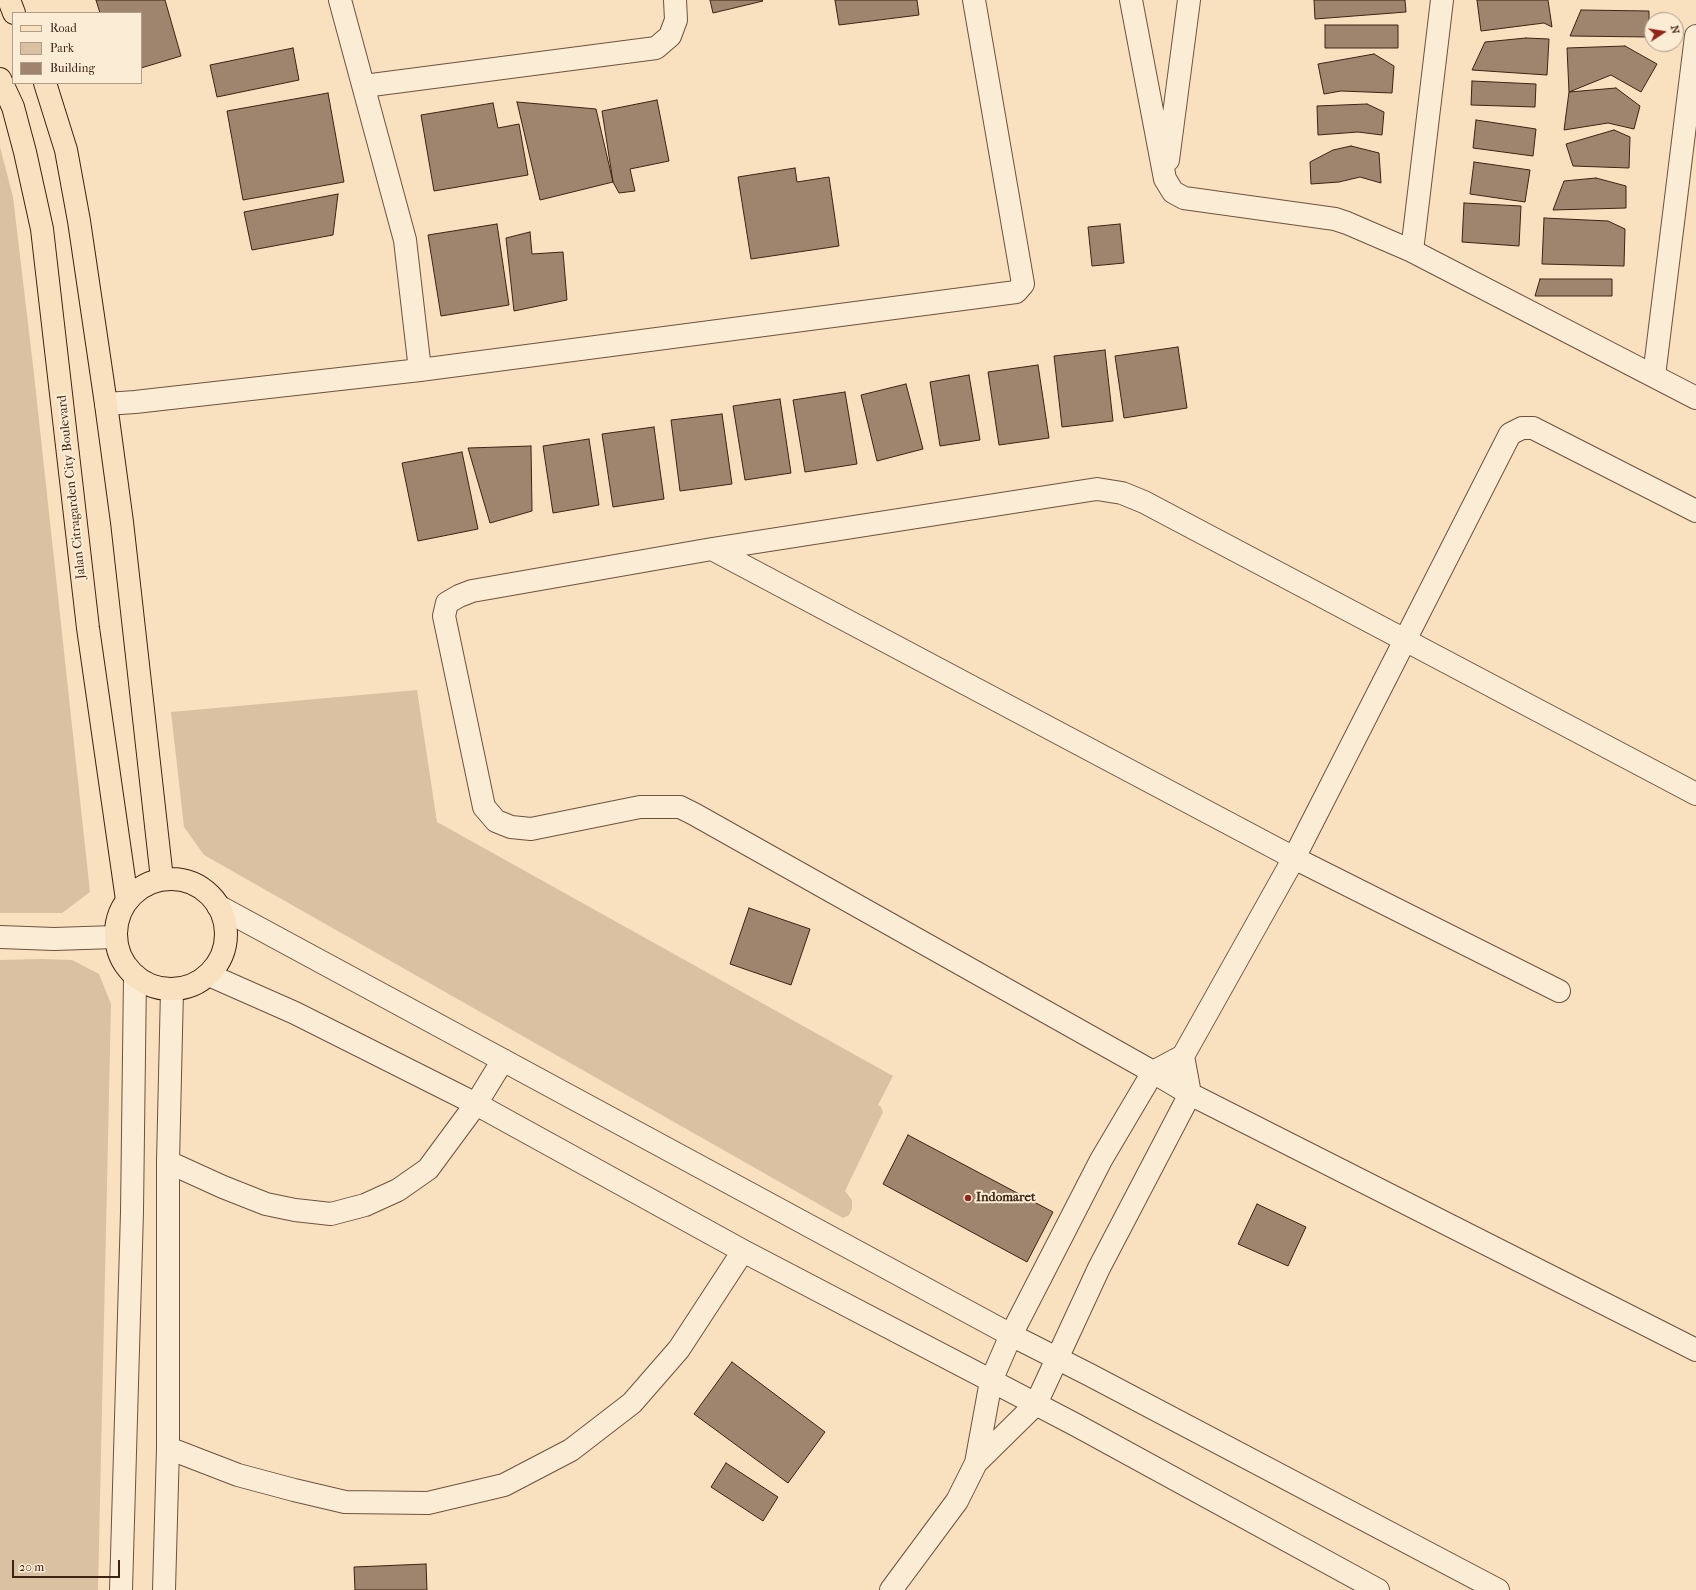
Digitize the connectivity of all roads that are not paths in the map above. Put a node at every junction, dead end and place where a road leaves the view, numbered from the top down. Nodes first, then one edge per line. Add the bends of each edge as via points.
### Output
1 (9, 0) edge
2 (340, 0) edge
3 (674, 0) edge
4 (974, 0) edge
5 (1131, 0) edge
6 (1189, 0) edge
7 (1442, 0) edge
8 (14, 12) edge
9 (1696, 36) edge
10 (0, 79) edge
11 (45, 84) edge
12 (364, 86) junction
13 (1165, 179) junction
14 (1412, 251) junction
15 (420, 370) junction
16 (1654, 376) junction
17 (1696, 398) edge
18 (106, 404) junction
19 (1696, 511) edge
20 (712, 549) junction
21 (1404, 641) junction
22 (1696, 794) edge
23 (1294, 858) junction
24 (162, 879) junction
25 (127, 900) junction
26 (218, 906) junction
27 (0, 937) edge
28 (115, 937) junction
29 (210, 975) junction
30 (135, 976) junction
31 (172, 990) junction
32 (1559, 991) dead end
33 (1183, 1056) junction
34 (503, 1060) junction
35 (1153, 1072) junction
36 (1190, 1094) junction
37 (476, 1104) junction
38 (168, 1162) junction
39 (743, 1251) junction
40 (1011, 1336) junction
41 (1696, 1350) edge
42 (1057, 1358) junction
43 (991, 1381) junction
44 (1036, 1404) junction
45 (168, 1448) junction
46 (976, 1463) junction
47 (121, 1590) edge
48 (164, 1590) edge
49 (891, 1590) edge
50 (1378, 1590) edge
51 (1498, 1590) edge

1 - 8 main road
2 - 12 street
3 - 12 street via 676,20 670,36 656,48
4 - 15 street via 1023,284 1016,292
5 - 13 street
6 - 13 street
7 - 14 street
9 - 16 street
10 - 25 main road, Jalan Citragarden City Boulevard via 13,107 42,229 88,628
11 - 18 main road via 67,157
12 - 15 street via 405,240
13 - 14 street via 1173,192 1184,198 1335,219
14 - 16 street
15 - 18 street
16 - 17 street
18 - 24 main road via 122,522
19 - 21 street via 1533,428 1522,428 1510,434
20 - 21 street via 1097,489 1122,493 1144,502
20 - 23 street
20 - 35 street via 472,591 447,603 444,616 446,628 484,807 496,821 511,827 531,829 640,807 680,808
21 - 22 street
21 - 23 street
23 - 32 street
23 - 33 street
24 - 25 main road via 148,883
24 - 26 main road via 191,882 206,892
25 - 28 main road via 116,924
26 - 29 main road via 225,923 226,941 221,960
26 - 34 street
27 - 28 street
28 - 30 main road via 119,954 127,969
29 - 31 main road via 190,987
29 - 37 street via 295,1013
30 - 31 main road via 154,988
30 - 47 street via 132,1212
31 - 38 street
33 - 35 street
33 - 36 street
34 - 37 street
34 - 40 street
35 - 36 street
35 - 40 street via 1101,1160
36 - 41 street
36 - 42 street via 1099,1268
37 - 38 street via 428,1169 398,1190 365,1205 331,1214 266,1204
37 - 39 street
38 - 45 street
39 - 43 street
39 - 45 street via 679,1349 632,1403 571,1450 504,1485 428,1503 345,1502 238,1475
40 - 42 street
40 - 43 street
42 - 44 street
42 - 51 street
43 - 44 street
43 - 46 street
44 - 46 street
44 - 50 street
45 - 48 street
46 - 49 street via 957,1501

